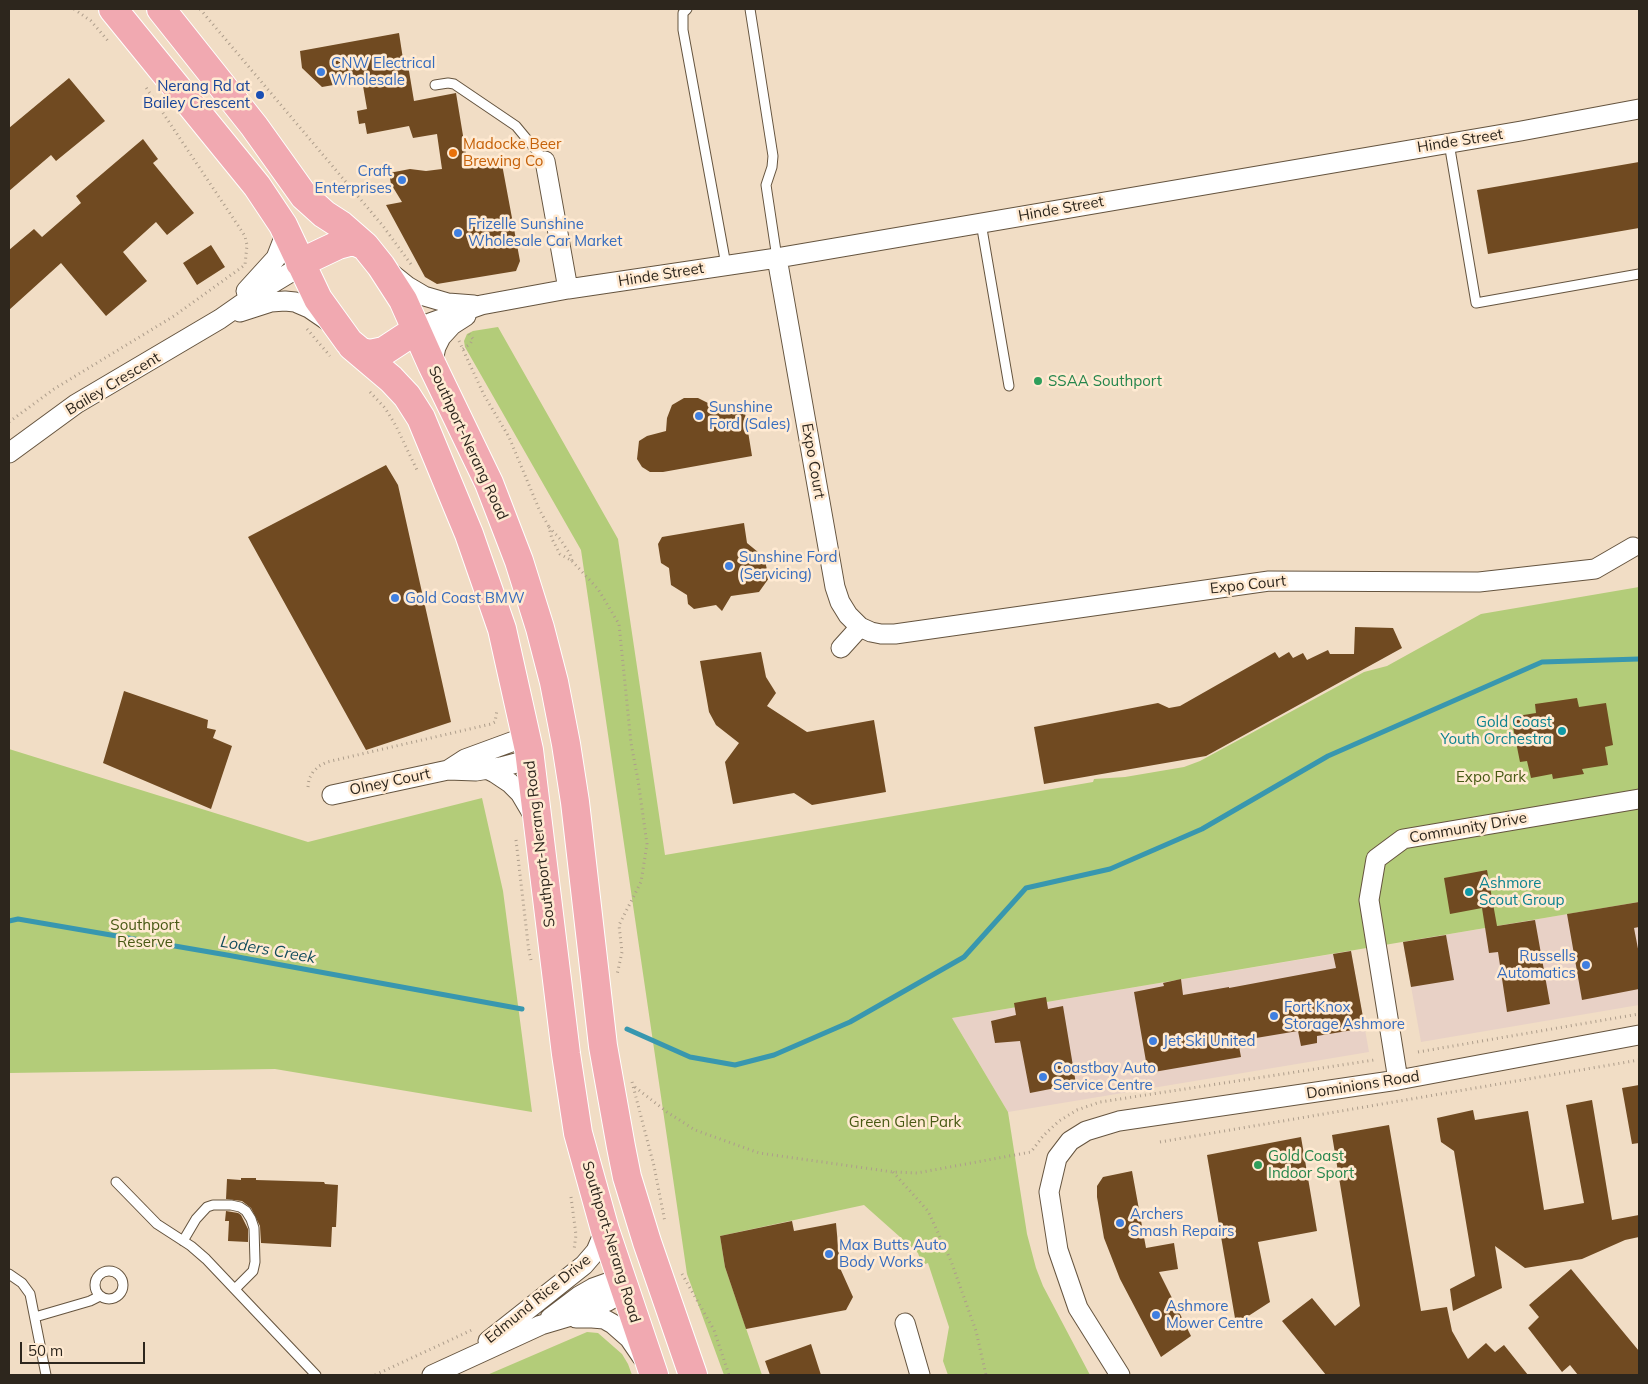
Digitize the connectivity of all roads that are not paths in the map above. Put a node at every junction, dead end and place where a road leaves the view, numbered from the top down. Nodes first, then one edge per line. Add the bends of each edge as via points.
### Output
1 (113, 9) edge
2 (161, 9) edge
3 (687, 9) edge
4 (750, 9) edge
5 (435, 85) dead end
6 (1639, 109) edge
7 (1449, 142) junction
8 (545, 161) joint
9 (981, 222) junction
10 (282, 226) junction
11 (373, 256) junction
12 (777, 258) junction
13 (300, 264) junction
14 (726, 265) junction
15 (1639, 274) edge
16 (568, 289) junction
17 (481, 305) junction
18 (220, 319) junction
19 (416, 328) junction
20 (340, 344) junction
21 (432, 365) junction
22 (1009, 386) dead end
23 (9, 453) edge
24 (1636, 546) edge
25 (860, 628) junction
26 (841, 648) dead end
27 (566, 744) junction
28 (529, 750) junction
29 (487, 769) junction
30 (448, 770) junction
31 (332, 795) dead end
32 (1639, 799) edge
33 (528, 830) junction
34 (1639, 1035) edge
35 (1398, 1080) junction
36 (116, 1182) dead end
37 (605, 1230) junction
38 (183, 1241) junction
39 (668, 1271) junction
40 (9, 1274) edge
41 (623, 1285) junction
42 (235, 1289) junction
43 (100, 1296) dead end
44 (35, 1317) junction
45 (548, 1323) junction
46 (905, 1323) dead end
47 (461, 1361) junction
48 (46, 1375) edge
49 (316, 1375) edge
50 (432, 1375) edge
51 (653, 1375) edge
52 (693, 1375) edge
53 (920, 1375) edge
54 (1120, 1375) edge

1 - 10 main road via 257,186
2 - 11 main road via 254,126 304,196 341,224
3 - 14 lane via 683,13 683,30
4 - 12 lane via 773,156 766,186
5 - 8 lane via 454,84 516,126
6 - 7 street, Hinde Street
7 - 9 street, Hinde Street
7 - 15 lane via 1476,303
8 - 16 street
9 - 12 street, Hinde Street
9 - 22 lane
10 - 13 main road
10 - 18 street via 283,240 276,258
11 - 13 main road via 356,242 349,242
11 - 17 street, Hinde Street via 406,286 424,296 448,303
11 - 19 main road, Southport-Nerang Road via 403,300
12 - 14 street, Hinde Street
12 - 25 street, Expo Court via 835,587 840,602
13 - 18 street, Bailey Crescent
13 - 20 main road, Southport-Nerang Road
14 - 16 street, Hinde Street
16 - 17 street, Hinde Street
17 - 19 street, Hinde Street
17 - 21 street, Hinde Street via 459,327 441,337
18 - 20 street, Bailey Crescent via 271,302 295,302 310,308
18 - 23 street, Bailey Crescent via 76,404
19 - 20 main road via 384,351 370,354
19 - 21 main road, Southport-Nerang Road
20 - 28 main road, Southport-Nerang Road via 362,356 391,379 407,396 420,418 469,534 494,604
21 - 27 main road, Southport-Nerang Road via 489,482 519,561 547,655
24 - 25 street, Expo Court via 1595,568 1479,582 1268,581 895,634
25 - 26 street
27 - 28 main road
27 - 39 main road, Southport-Nerang Road via 612,1103 627,1177
28 - 29 street, Olney Court via 520,762
28 - 30 street, Olney Court via 514,741 466,758
28 - 33 main road, Southport-Nerang Road
29 - 30 street, Olney Court
29 - 33 street via 503,777 520,793
30 - 31 street, Olney Court
32 - 35 street, Community Drive via 1403,839 1376,859 1369,900
33 - 37 main road, Southport-Nerang Road via 543,876 577,1124
34 - 35 street, Dominions Road
35 - 54 street, Dominions Road via 1119,1121 1086,1131 1070,1141 1056,1158 1049,1192 1058,1250 1078,1308
36 - 38 lane via 157,1224
37 - 41 main road, Southport-Nerang Road
37 - 47 street, Edmund Rice Drive via 596,1251 584,1265
38 - 42 lane via 201,1254
38 - 42 lane via 207,1207 231,1205 246,1212 254,1228 255,1265 251,1274
39 - 41 main road
39 - 52 main road, Southport-Nerang Road
40 - 44 lane via 29,1292
41 - 45 street, Edmund Rice Drive via 594,1288 579,1296
41 - 51 main road, Southport-Nerang Road
42 - 49 lane
43 - 44 lane
44 - 48 lane
45 - 47 street, Edmund Rice Drive
45 - 51 street, Edmund Rice Drive via 592,1318 613,1324 629,1338
46 - 53 street
47 - 50 street, Edmund Rice Drive

